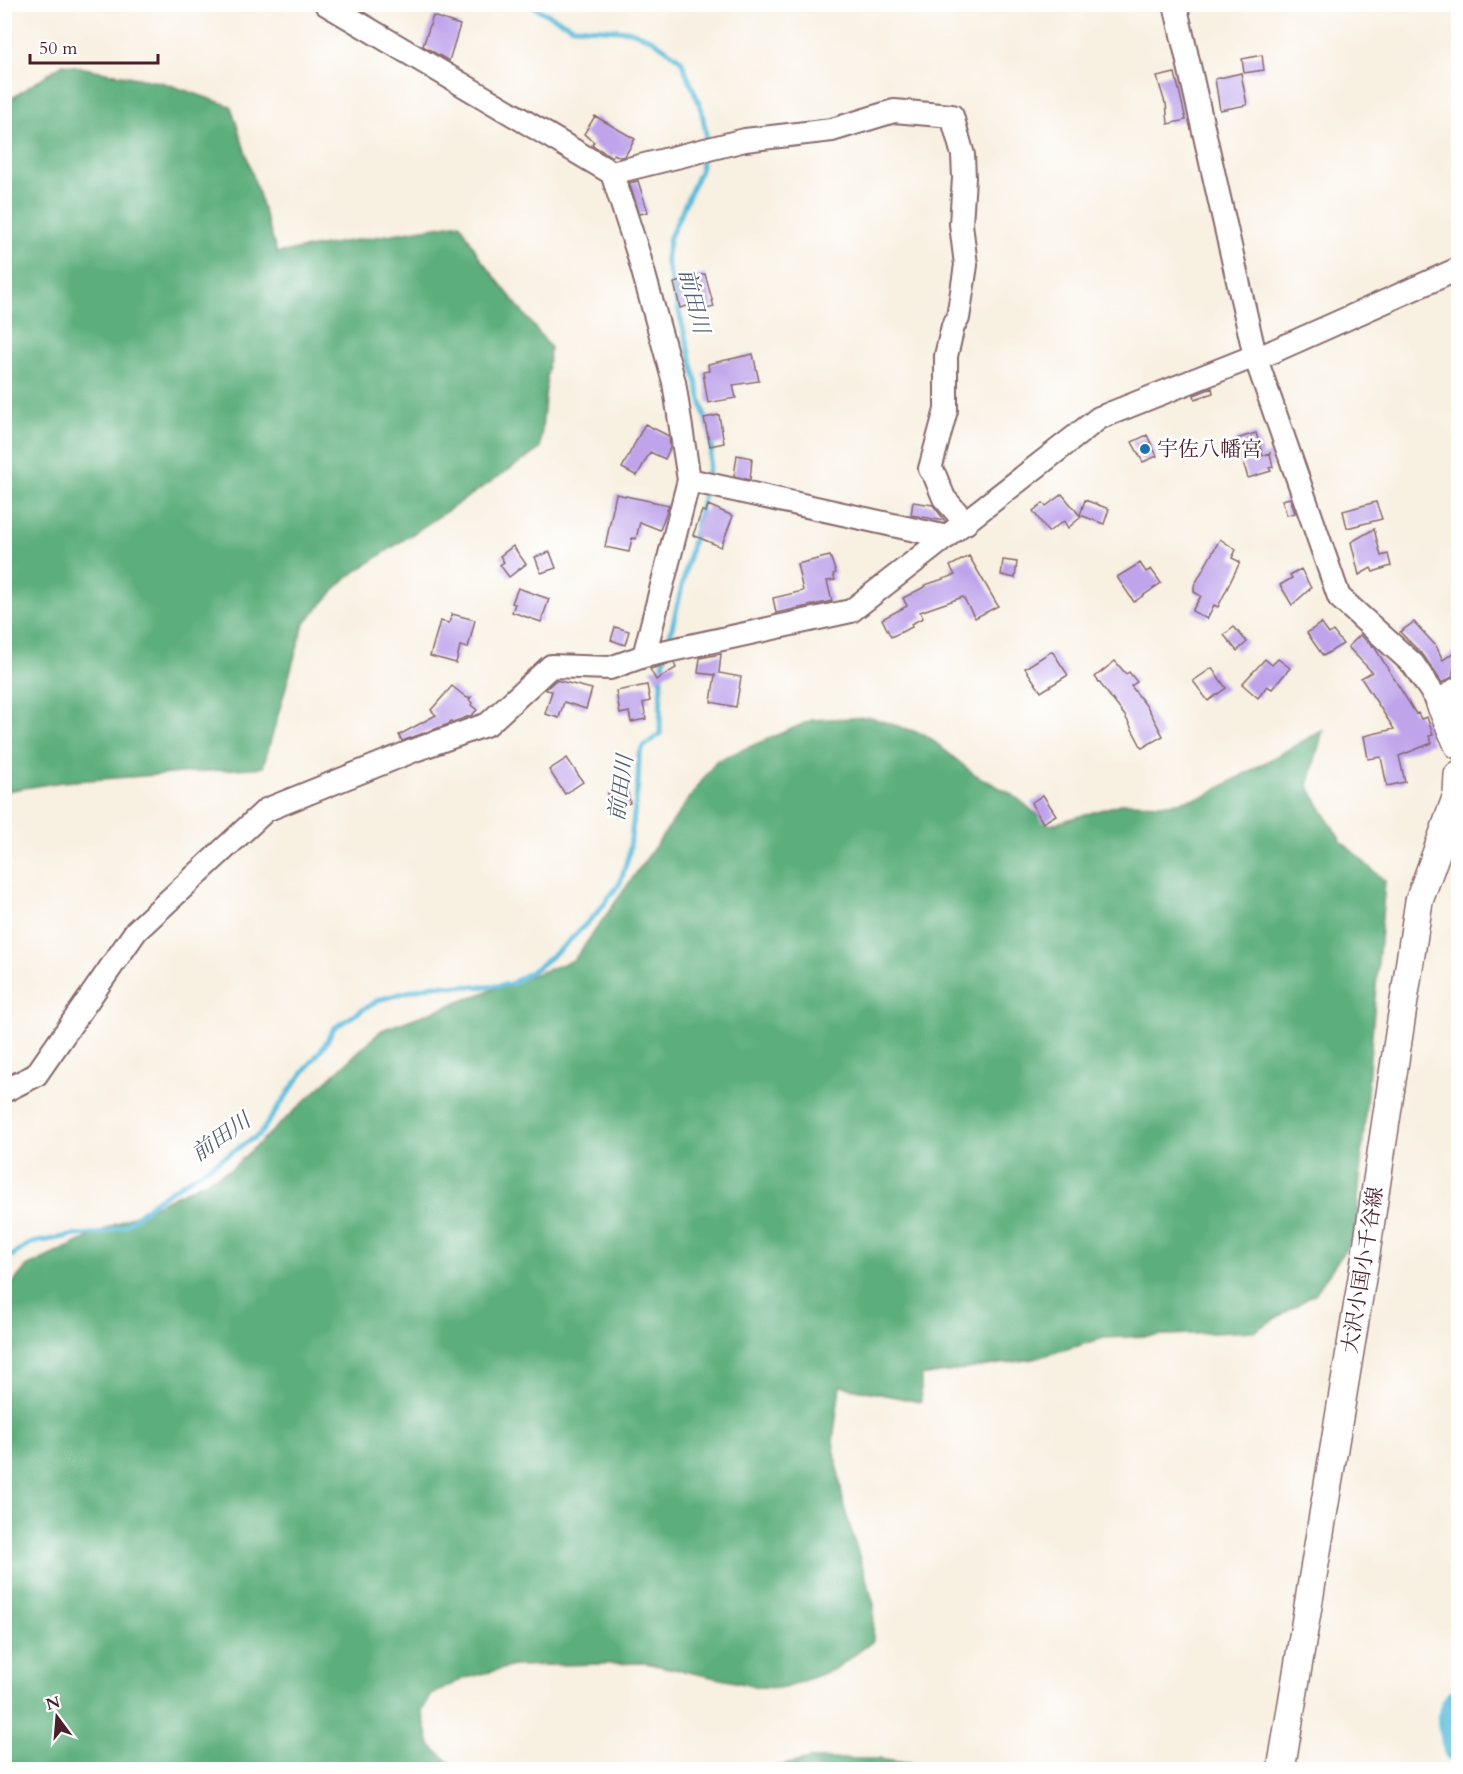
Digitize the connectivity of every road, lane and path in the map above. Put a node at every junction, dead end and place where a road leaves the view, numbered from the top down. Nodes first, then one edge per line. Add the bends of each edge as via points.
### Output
1 (326, 4) edge
2 (1175, 4) edge
3 (612, 173) junction
4 (1458, 269) edge
5 (1256, 357) junction
6 (689, 480) junction
7 (966, 523) junction
8 (946, 537) junction
9 (644, 656) junction
10 (1449, 698) edge
11 (1458, 746) edge
12 (1458, 775) edge
13 (4, 1091) edge
14 (1281, 1770) edge

1 - 3 street
2 - 5 street
3 - 6 street via 674,382
3 - 7 street via 745,140 832,130 894,111 952,116 963,155 961,224 966,266 958,318 946,356 946,410 930,469 944,498
4 - 5 street
5 - 7 street via 1099,418
5 - 10 street via 1339,597
6 - 8 street
6 - 9 street
7 - 8 street
8 - 9 street via 851,611
9 - 13 street via 610,668 551,666 488,724 266,810 136,931 36,1075
10 - 11 main road
12 - 14 main road, 大沢小国小千谷線 via 1457,795 1419,901

